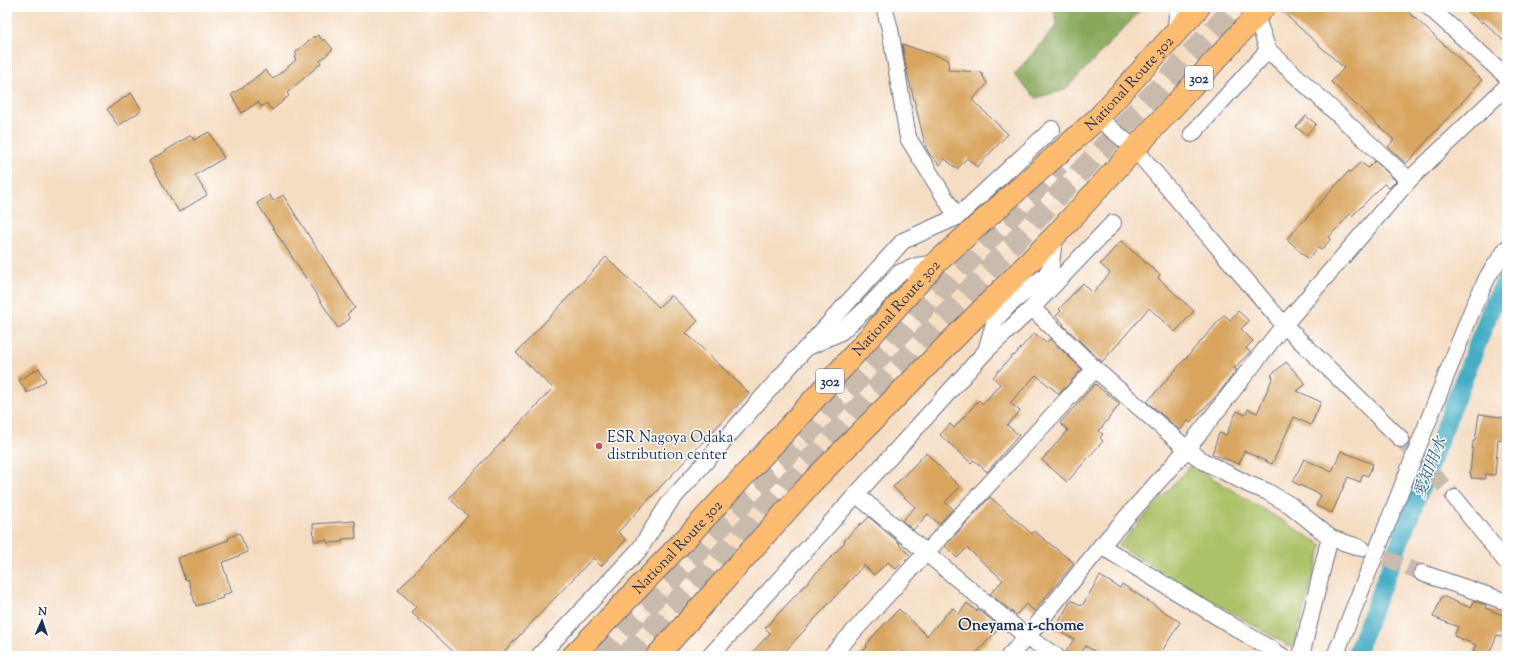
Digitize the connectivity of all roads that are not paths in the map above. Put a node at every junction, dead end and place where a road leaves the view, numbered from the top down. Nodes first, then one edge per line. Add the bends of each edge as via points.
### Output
1 (884, 7) edge
2 (1178, 7) edge
3 (1199, 7) edge
4 (1429, 7) edge
5 (1260, 12) edge
6 (1175, 34) junction
7 (1268, 50) junction
8 (1507, 77) edge
9 (1507, 86) edge
10 (1098, 118) junction
11 (1052, 129) dead end
12 (1192, 134) dead end
13 (1134, 148) junction
14 (1409, 180) junction
15 (957, 217) junction
16 (1113, 224) dead end
17 (1054, 237) junction
18 (1507, 248) edge
19 (936, 263) junction
20 (868, 307) junction
21 (1032, 308) junction
22 (842, 309) junction
23 (1284, 325) junction
24 (806, 348) junction
25 (986, 351) junction
26 (1095, 369) junction
27 (1401, 439) tunnel mouth
28 (1187, 449) junction
29 (857, 495) junction
30 (1455, 498) tunnel mouth
31 (1331, 538) junction
32 (1101, 546) junction
33 (1361, 548) tunnel mouth
34 (926, 553) junction
35 (1507, 563) edge
36 (1422, 573) tunnel mouth
37 (1507, 602) edge
38 (1027, 637) junction
39 (539, 656) edge
40 (573, 656) edge
41 (657, 656) edge
42 (710, 656) edge
43 (831, 656) edge
44 (1008, 656) edge
45 (1056, 656) edge
46 (1282, 656) edge
47 (1300, 656) edge
48 (1335, 656) edge

1 - 15 street via 908,138
2 - 6 street
3 - 6 highway, National Route 302 / 302
4 - 8 street
5 - 7 street
5 - 13 highway, 302
6 - 10 highway, National Route 302 / 302
7 - 12 street
7 - 14 street
9 - 14 street
10 - 13 street
10 - 19 highway, National Route 302 / 302
11 - 15 street
13 - 17 highway, 302
13 - 23 street
14 - 23 street
15 - 22 street via 903,242
16 - 21 street
17 - 25 street via 1051,266 1046,275 995,320
17 - 41 highway, 302 via 812,482
18 - 48 street via 1488,276 1473,308
19 - 20 street via 901,272
19 - 40 highway, National Route 302 / 302 via 689,535
20 - 22 street via 853,312
20 - 24 street via 841,332
21 - 25 street
21 - 26 street
22 - 24 street
23 - 27 street
23 - 28 street
24 - 39 street via 669,503 639,550
25 - 29 street
26 - 28 street
26 - 34 street
28 - 31 street via 1203,461 1290,505
28 - 32 street
29 - 34 street
29 - 42 street
30 - 35 street
31 - 33 street
31 - 47 street
32 - 38 street
32 - 46 street
34 - 38 street
34 - 43 street
36 - 37 street
38 - 44 street
38 - 45 street

